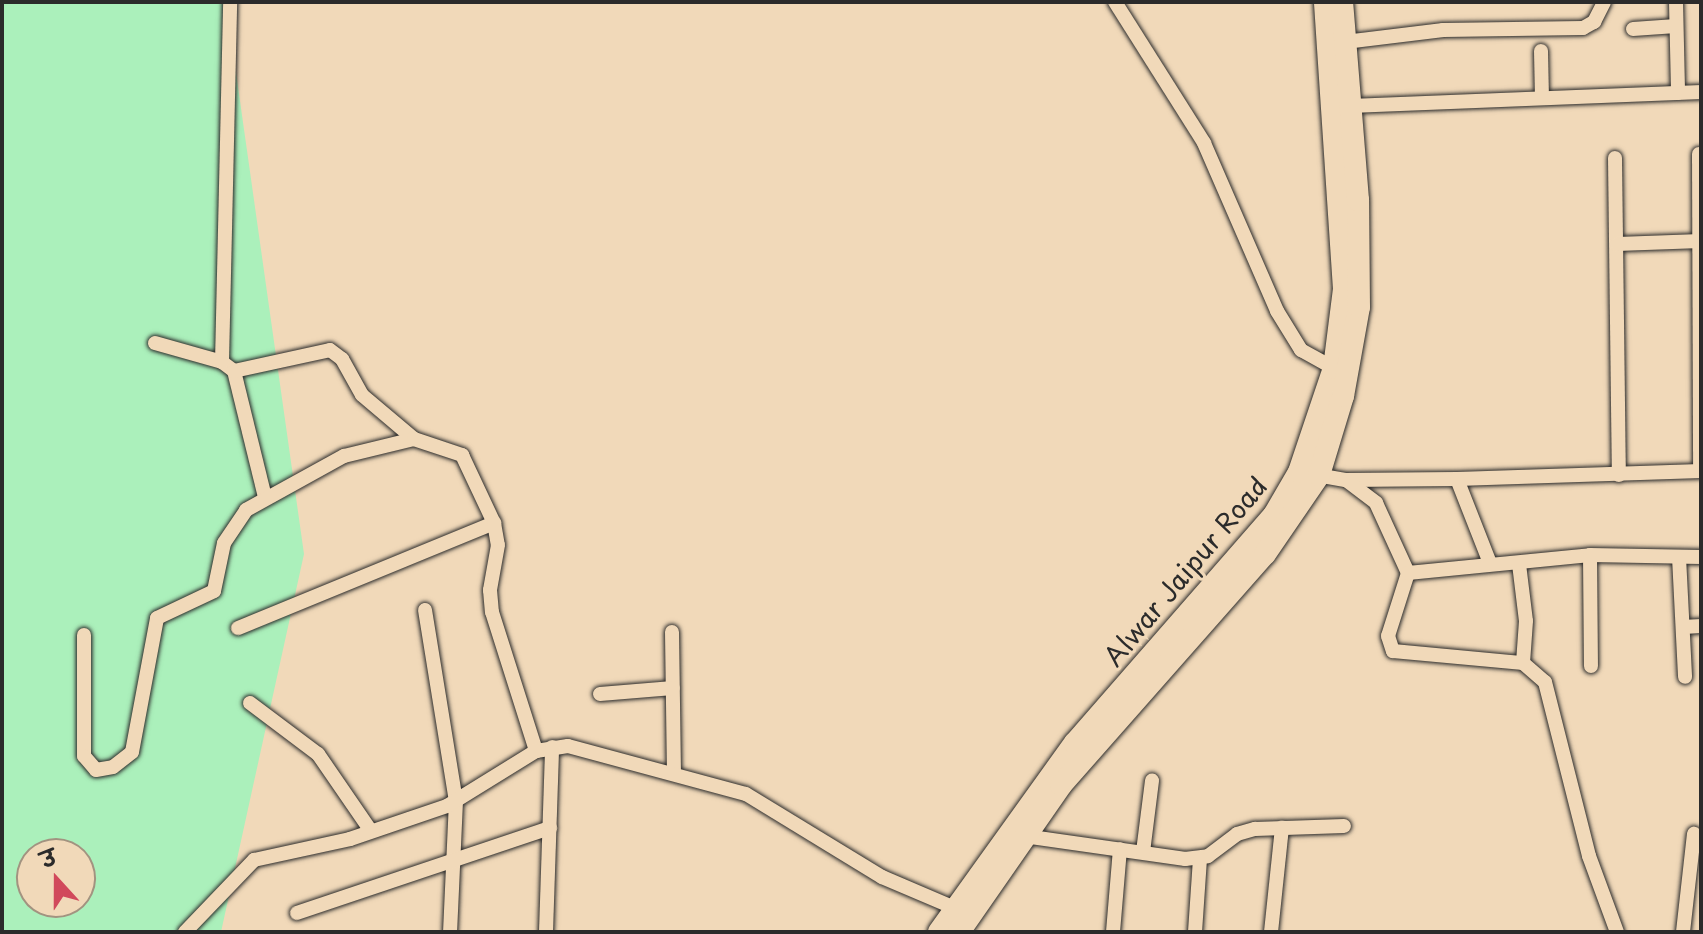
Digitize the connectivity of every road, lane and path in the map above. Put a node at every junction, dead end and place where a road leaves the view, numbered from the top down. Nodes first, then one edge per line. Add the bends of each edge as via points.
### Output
1 (230, 2) edge
2 (1115, 2) edge
3 (1325, 2) edge
4 (1342, 2) edge
5 (1604, 2) edge
6 (1676, 2) edge
7 (1676, 26) junction
8 (1633, 29) dead end
9 (1345, 42) junction
10 (1541, 51) dead end
11 (1339, 66) junction
12 (1701, 92) edge
13 (1678, 93) junction
14 (1542, 97) junction
15 (1351, 106) junction
16 (1699, 154) edge
17 (1615, 158) dead end
18 (1699, 241) edge
19 (1617, 244) junction
20 (155, 343) dead end
21 (228, 366) junction
22 (1334, 368) junction
23 (414, 439) junction
24 (1701, 471) edge
25 (1309, 474) junction
26 (1619, 475) junction
27 (1457, 479) junction
28 (1346, 480) junction
29 (265, 497) junction
30 (494, 523) junction
31 (1590, 555) junction
32 (1679, 557) junction
33 (1701, 557) edge
34 (1490, 563) junction
35 (1519, 564) junction
36 (1408, 573) junction
37 (425, 610) dead end
38 (1701, 626) edge
39 (1683, 627) junction
40 (238, 628) dead end
41 (672, 632) dead end
42 (84, 635) dead end
43 (1523, 663) junction
44 (1591, 666) dead end
45 (1685, 677) dead end
46 (673, 688) junction
47 (600, 694) dead end
48 (250, 703) dead end
49 (552, 747) junction
50 (536, 751) junction
51 (674, 773) junction
52 (1152, 781) dead end
53 (456, 801) junction
54 (1344, 826) dead end
55 (550, 828) junction
56 (1282, 828) junction
57 (371, 831) junction
58 (1694, 834) dead end
59 (1024, 836) junction
60 (1120, 849) junction
61 (1143, 852) junction
62 (1200, 859) junction
63 (450, 866) junction
64 (297, 913) dead end
65 (962, 919) edge
66 (185, 932) edge
67 (450, 932) edge
68 (546, 932) edge
69 (939, 932) edge
70 (1113, 932) edge
71 (1195, 932) edge
72 (1271, 932) edge
73 (1619, 932) edge
74 (1683, 932) edge

1 - 21 street
2 - 22 street via 1204,143 1277,311 1301,350
3 - 11 main road, Alwar Jaipur Road
4 - 9 main road, Alwar Jaipur Road
5 - 9 street via 1594,22 1583,28 1443,30
6 - 7 street
7 - 8 street
7 - 13 street
9 - 11 main road, Alwar Jaipur Road
10 - 14 street
11 - 15 main road, Alwar Jaipur Road
11 - 22 main road, Alwar Jaipur Road via 1344,255
12 - 13 street
13 - 14 street
14 - 15 street
15 - 25 main road, Alwar Jaipur Road via 1359,307 1346,383
16 - 18 street
17 - 19 street
18 - 19 street
18 - 24 street
19 - 26 street
20 - 21 street
21 - 23 street via 330,350 342,359 362,395
21 - 29 street
22 - 25 main road, Alwar Jaipur Road
23 - 29 street via 344,456
23 - 30 street via 462,455
24 - 26 street
25 - 28 street
25 - 59 main road, Alwar Jaipur Road via 1265,554 1091,749
25 - 65 main road, Alwar Jaipur Road via 1075,743
26 - 27 street
27 - 28 street
27 - 34 street
28 - 36 street via 1376,503
29 - 42 street via 230,530 214,591 157,618 132,752 113,767 96,770 84,756
30 - 40 street
30 - 50 street via 498,545 492,612
31 - 32 street
31 - 35 street
31 - 44 street
32 - 33 street
32 - 39 street
34 - 35 street
34 - 36 street
35 - 43 street via 1526,621
36 - 43 street via 1388,636 1393,651
37 - 53 street
38 - 39 street
39 - 45 street
41 - 46 street
43 - 73 street via 1545,682 1589,856
46 - 47 street
46 - 51 street
48 - 57 street via 318,754
49 - 50 street
49 - 51 street via 584,748
49 - 55 street
50 - 53 street
51 - 65 street via 746,794
52 - 61 street
53 - 57 street
53 - 63 street
54 - 56 street
55 - 63 street
55 - 68 street
56 - 62 street via 1237,834
56 - 72 street
57 - 66 street via 254,860
58 - 74 street
59 - 60 street
59 - 65 main road, Alwar Jaipur Road
60 - 61 street
60 - 70 street
61 - 62 street
62 - 71 street
63 - 64 street
63 - 67 street
65 - 69 main road, Alwar Jaipur Road

